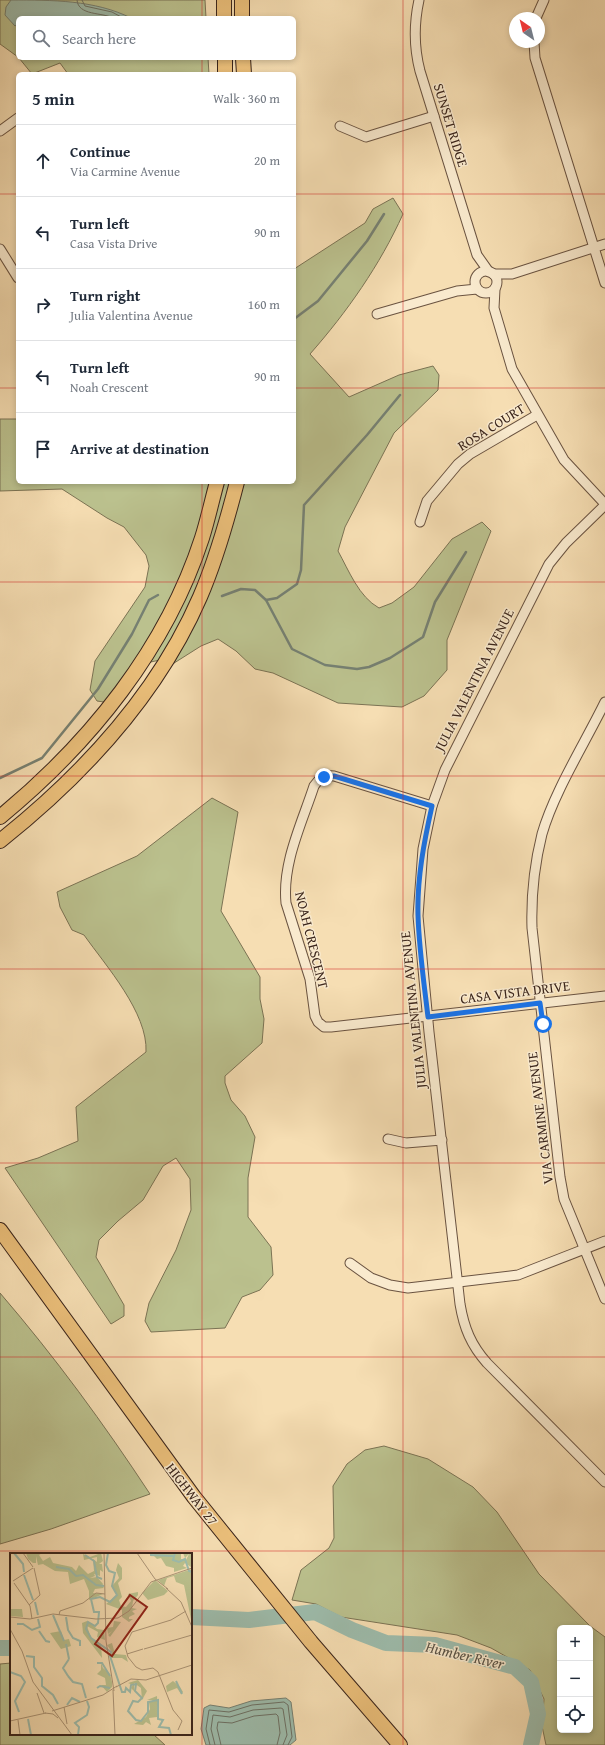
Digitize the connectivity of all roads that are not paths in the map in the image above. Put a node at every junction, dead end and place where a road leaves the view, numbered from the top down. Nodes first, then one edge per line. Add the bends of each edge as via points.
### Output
1 (224, 0) edge
2 (242, 0) edge
3 (419, 0) edge
4 (544, 0) edge
5 (539, 12) edge
6 (224, 16) edge
7 (242, 16) edge
8 (534, 48) edge
9 (225, 60) edge
10 (243, 60) edge
11 (225, 72) edge
12 (244, 72) edge
13 (434, 116) junction
14 (16, 119) edge
15 (340, 126) dead end
16 (0, 131) edge
17 (605, 244) edge
18 (0, 248) edge
19 (594, 248) junction
20 (477, 255) junction
21 (491, 273) junction
22 (512, 274) junction
23 (16, 275) edge
24 (477, 284) junction
25 (605, 284) edge
26 (496, 288) junction
27 (494, 308) junction
28 (377, 314) dead end
29 (537, 415) junction
30 (216, 484) edge
31 (236, 484) edge
32 (605, 504) edge
33 (420, 522) dead end
34 (605, 702) edge
35 (432, 806) junction
36 (0, 817) edge
37 (0, 841) edge
38 (605, 996) edge
39 (540, 1003) junction
40 (428, 1017) junction
41 (388, 1139) dead end
42 (442, 1140) junction
43 (0, 1230) edge
44 (605, 1240) edge
45 (584, 1249) junction
46 (350, 1263) dead end
47 (458, 1283) junction
48 (605, 1299) edge
49 (605, 1482) edge
50 (400, 1745) edge

1 - 6 main road
2 - 7 main road
3 - 13 street, SUNSET RIDGE via 416,53
4 - 5 street
8 - 19 street via 535,58
9 - 11 main road
10 - 12 main road
13 - 15 street via 366,137
13 - 20 street, SUNSET RIDGE
14 - 16 street
17 - 19 street
18 - 23 street
19 - 22 street
19 - 25 street
20 - 21 street, SUNSET RIDGE
20 - 24 street, SUNSET RIDGE
21 - 22 street
21 - 24 street via 480,273
21 - 26 street via 497,281
22 - 26 street
24 - 26 street via 488,294
24 - 27 street
24 - 28 street
26 - 27 street
27 - 29 street via 512,369
29 - 32 street via 564,460
29 - 33 street, ROSA COURT via 470,454 458,464 427,501
30 - 36 main road via 199,545 183,586 151,647 127,684 76,746
31 - 37 main road via 226,526 200,598 151,685 84,768
32 - 35 street, JULIA VALENTINA AVENUE via 549,564 455,747
34 - 39 street, VIA CARMINE AVENUE via 550,812 538,853 531,901
35 - 40 street, JULIA VALENTINA AVENUE via 423,849 418,897 420,948
35 - 40 street, NOAH CRESCENT via 334,776 318,780 288,864 285,891 286,903 310,979 318,1022 324,1027 331,1028
38 - 39 street, CASA VISTA DRIVE
39 - 40 street, CASA VISTA DRIVE
39 - 45 street, VIA CARMINE AVENUE via 560,1177 564,1198
40 - 42 street, JULIA VALENTINA AVENUE
41 - 42 street via 406,1143
42 - 47 street, JULIA VALENTINA AVENUE
43 - 50 main road, HIGHWAY 27 via 194,1497 311,1642
44 - 45 street
45 - 47 street via 518,1275
45 - 48 street, VIA CARMINE AVENUE
46 - 47 street via 371,1278 390,1286 408,1288
47 - 49 street, JULIA VALENTINA AVENUE via 465,1330 478,1353

